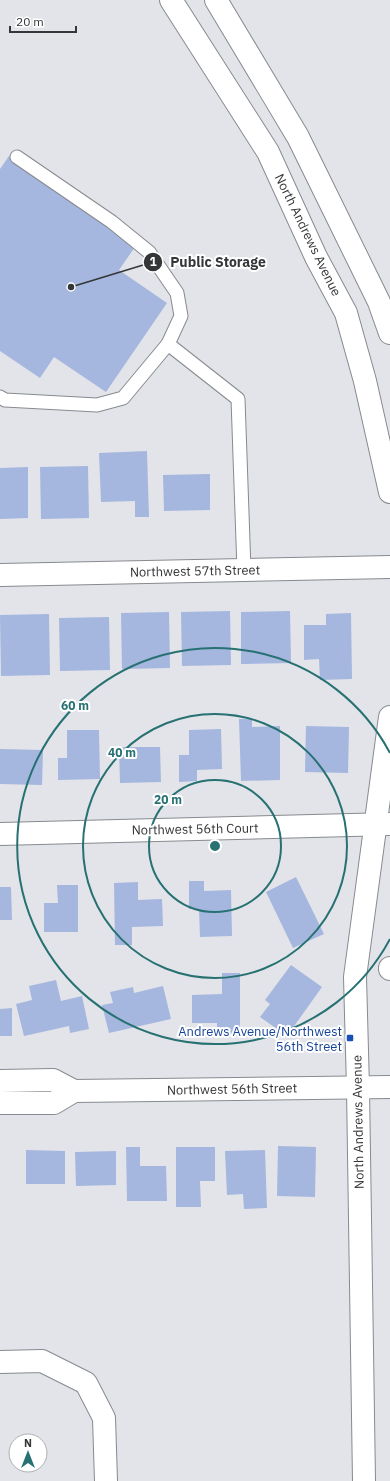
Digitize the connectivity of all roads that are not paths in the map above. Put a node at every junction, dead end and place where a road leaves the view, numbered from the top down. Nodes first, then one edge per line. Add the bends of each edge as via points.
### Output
1 (171, 0) edge
2 (216, 0) edge
3 (17, 157) dead end
4 (390, 333) edge
5 (168, 344) junction
6 (0, 397) edge
7 (390, 492) edge
8 (390, 567) edge
9 (244, 570) junction
10 (0, 575) edge
11 (390, 716) edge
12 (383, 824) edge
13 (0, 834) edge
14 (0, 1082) edge
15 (390, 1087) edge
16 (358, 1088) junction
17 (74, 1091) junction
18 (0, 1103) edge
19 (0, 1362) edge
20 (106, 1481) edge
21 (364, 1481) edge

1 - 7 main road, North Andrews Avenue via 268,152 316,256 346,312
2 - 4 main road via 298,137 379,302
3 - 5 lane via 112,222 149,252 177,293 181,316
5 - 6 lane via 123,398 97,405 5,400
5 - 9 lane via 238,399
8 - 9 main road, Northwest 57th Street
9 - 10 main road, Northwest 57th Street
11 - 12 main road, North Andrews Avenue
12 - 13 main road, Northwest 56th Court
12 - 16 main road, North Andrews Avenue via 355,977
14 - 17 main road, Northwest 56th Street via 53,1080
15 - 16 main road, Northwest 56th Street
16 - 17 main road, Northwest 56th Street
16 - 21 main road, North Andrews Avenue
17 - 18 main road via 54,1103
19 - 20 main road via 42,1361 86,1383 104,1418

